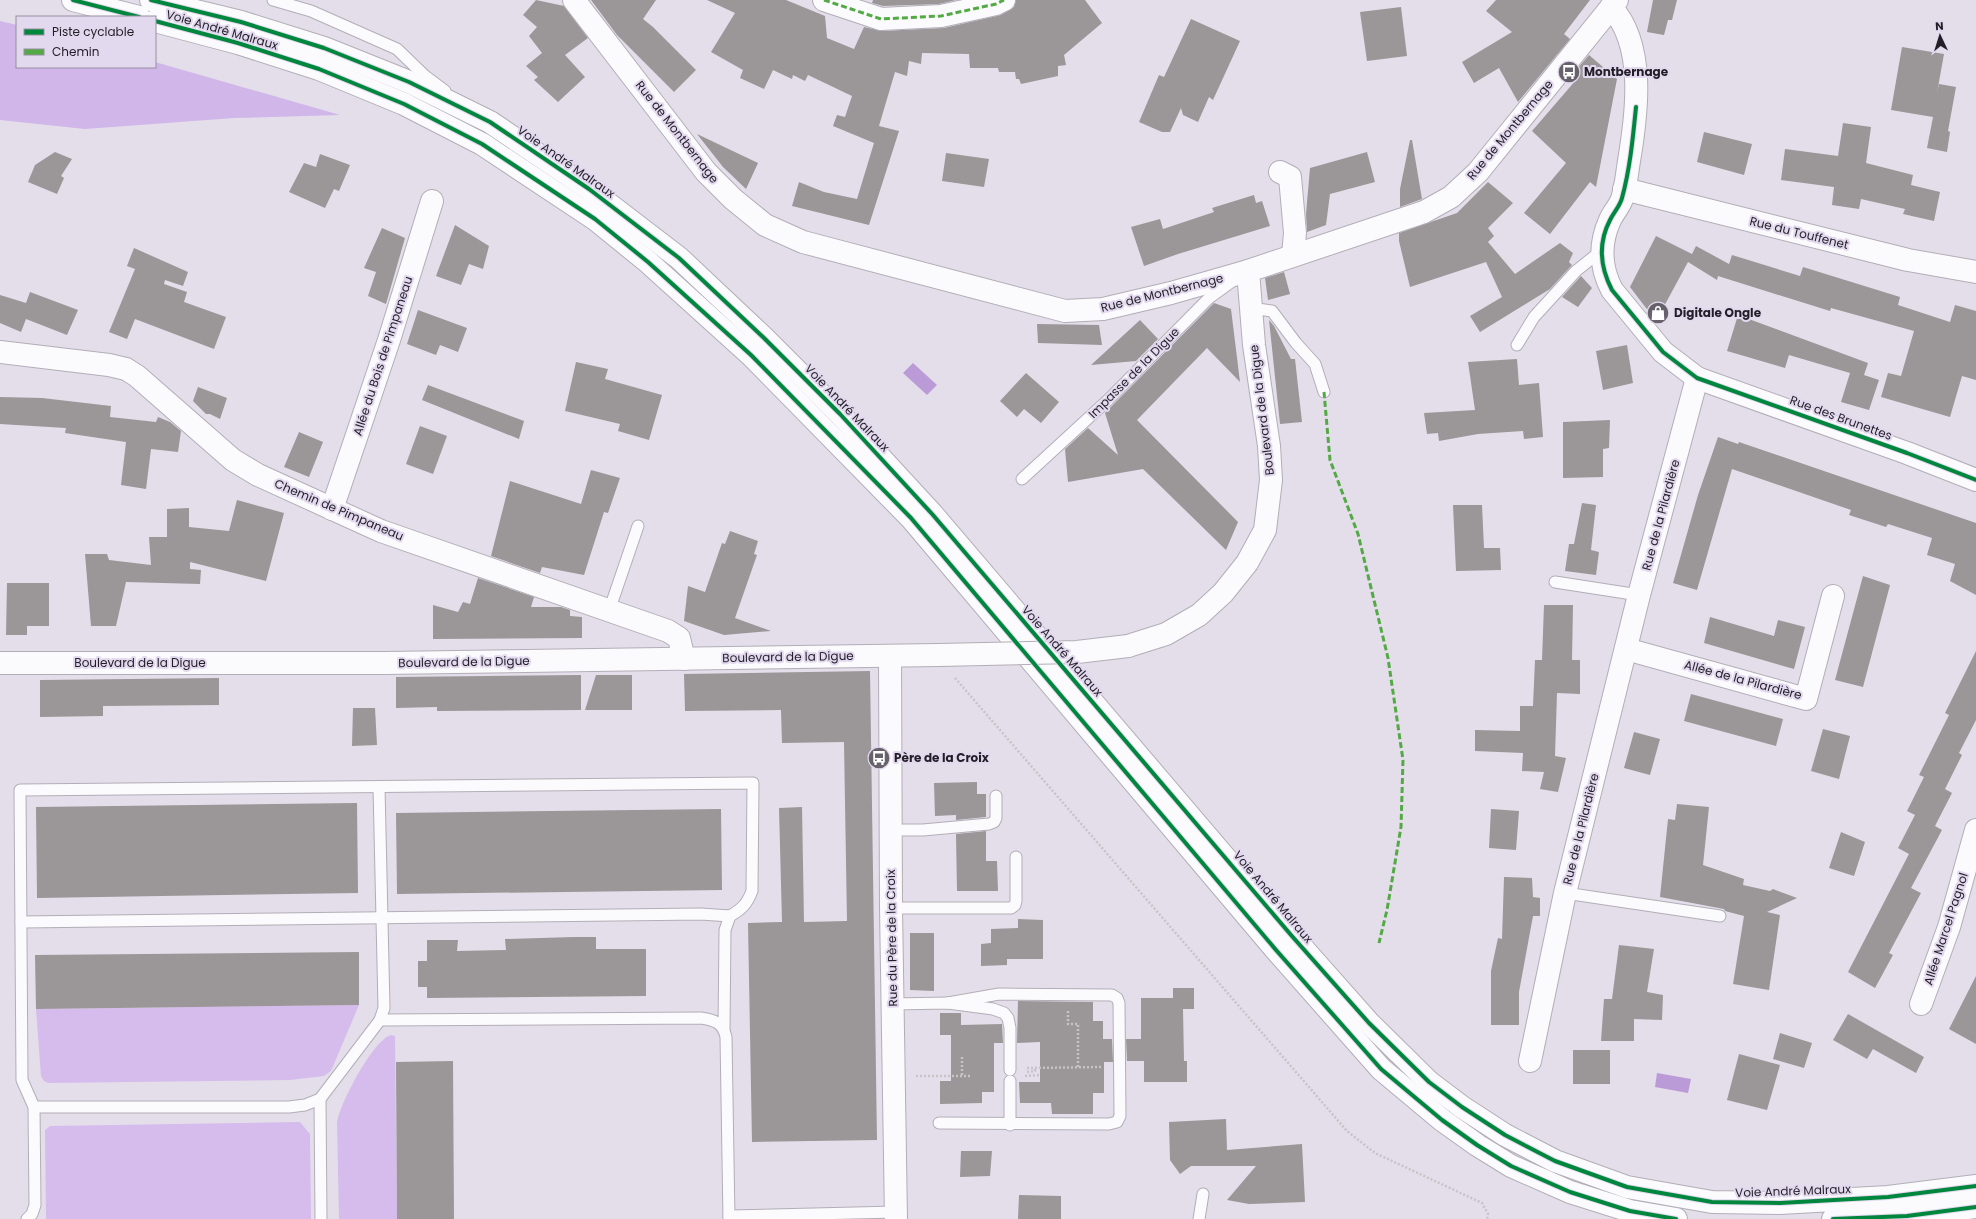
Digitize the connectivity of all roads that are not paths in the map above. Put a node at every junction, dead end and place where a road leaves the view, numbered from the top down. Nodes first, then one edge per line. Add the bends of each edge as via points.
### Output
1 (73, 0) edge
2 (151, 0) edge
3 (273, 0) edge
4 (574, 0) edge
5 (824, 0) edge
6 (1004, 0) edge
7 (1614, 3) edge
8 (944, 7) edge
9 (135, 16) edge
10 (156, 21) edge
11 (490, 122) junction
12 (1287, 170) dead end
13 (1624, 189) junction
14 (432, 201) dead end
15 (1601, 251) junction
16 (1293, 255) junction
17 (1248, 270) junction
18 (1976, 272) edge
19 (1251, 308) junction
20 (1517, 346) dead end
21 (0, 352) edge
22 (1697, 378) junction
23 (1324, 392) dead end
24 (1022, 479) dead end
25 (1976, 480) edge
26 (332, 509) junction
27 (638, 526) dead end
28 (1555, 582) dead end
29 (1639, 594) junction
30 (1833, 596) dead end
31 (609, 611) junction
32 (1626, 649) junction
33 (890, 656) junction
34 (684, 659) junction
35 (0, 663) edge
36 (379, 787) junction
37 (996, 796) dead end
38 (891, 830) junction
39 (1976, 830) edge
40 (1016, 857) dead end
41 (1565, 893) junction
42 (891, 908) junction
43 (730, 916) junction
44 (1720, 916) dead end
45 (381, 918) junction
46 (21, 922) junction
47 (948, 1003) junction
48 (893, 1004) junction
49 (1921, 1004) dead end
50 (380, 1020) junction
51 (724, 1029) junction
52 (1530, 1062) dead end
53 (320, 1099) junction
54 (34, 1108) junction
55 (939, 1123) dead end
56 (1010, 1124) junction
57 (1976, 1186) edge
58 (1203, 1194) dead end
59 (1976, 1207) edge
60 (1976, 1215) edge
61 (896, 1216) edge
62 (1907, 1216) junction
63 (730, 1218) edge
64 (27, 1219) edge
65 (321, 1219) edge
66 (1199, 1219) edge
67 (1676, 1219) edge
68 (1833, 1219) edge

1 - 9 street
2 - 11 street, Voie André Malraux via 241,22 324,48 409,82
3 - 11 lane via 311,11 397,49 425,76
4 - 17 street, Rue de Montbernage via 706,172 733,199 766,225 804,242 1065,311 1104,309 1171,294
5 - 8 street via 881,19
6 - 8 street via 996,4
7 - 13 street via 1629,33 1636,85 1634,132
7 - 16 street, Rue de Montbernage via 1478,172 1451,197 1424,212
10 - 67 street, Voie André Malraux via 238,43 319,69 404,104 482,144 595,219 648,262 751,355 911,518 1276,950 1381,1069 1442,1120 1511,1166 1570,1192 1630,1211
11 - 57 street, Voie André Malraux via 589,189 679,258 796,370 933,515 1291,935 1369,1022 1429,1082 1462,1107 1505,1135 1555,1161 1627,1188 1712,1202 1780,1204 1888,1197
12 - 16 street via 1295,233
13 - 15 street via 1622,200 1604,233
13 - 18 street, Rue du Touffenet via 1908,260
14 - 26 street, Allée du Bois de Pimpaneau via 389,340
15 - 20 lane via 1576,271 1534,317
15 - 22 street via 1602,266 1612,290 1663,352
16 - 17 street, Rue de Montbernage
17 - 19 street, Boulevard de la Digue
17 - 24 lane, Impasse de la Digue via 1209,298 1108,400
19 - 23 lane via 1272,311 1315,364
19 - 33 street, Boulevard de la Digue, bridge via 1271,480 1265,530 1247,563 1223,592 1199,614 1166,634 1128,646 1077,652
21 - 26 street, Chemin de Pimpaneau via 126,369 244,468
22 - 25 street, Rue des Brunettes via 1908,452
22 - 29 street, Rue de la Pilardière
26 - 31 street, Chemin de Pimpaneau via 381,531
27 - 31 lane
28 - 29 lane
29 - 32 street, Rue de la Pilardière
30 - 32 street, Allée de la Pilardière via 1806,699
31 - 34 street, Chemin de Pimpaneau via 674,634 681,642
32 - 41 street, Rue de la Pilardière
33 - 34 street, Boulevard de la Digue
33 - 38 street, Rue du Père de la Croix
34 - 35 street, Boulevard de la Digue via 384,663
36 - 43 lane via 753,783 752,891 742,910
36 - 45 lane
36 - 46 lane via 20,790
37 - 38 lane via 996,818 989,824
38 - 42 street, Rue du Père de la Croix
39 - 49 street, Allée Marcel Pagnol via 1949,927
40 - 42 lane via 1016,901 1011,908
41 - 44 lane
41 - 52 street, Rue de la Pilardière
42 - 48 street, Rue du Père de la Croix
43 - 45 lane via 701,914
43 - 51 lane via 725,930
45 - 46 lane
45 - 50 lane via 384,1008
46 - 54 lane via 22,1080
47 - 48 lane
47 - 56 lane via 993,1008 1004,1012 1010,1022
47 - 56 lane via 1010,994 1112,995 1117,998 1120,1116 1117,1122
48 - 61 street, Rue du Père de la Croix
50 - 51 lane via 701,1018 718,1022
50 - 53 lane
51 - 63 lane
53 - 54 lane via 305,1105 289,1107
53 - 65 lane
54 - 64 lane via 34,1205 32,1214
55 - 56 lane
58 - 66 lane
59 - 62 street
60 - 62 street
61 - 63 lane
62 - 68 street

